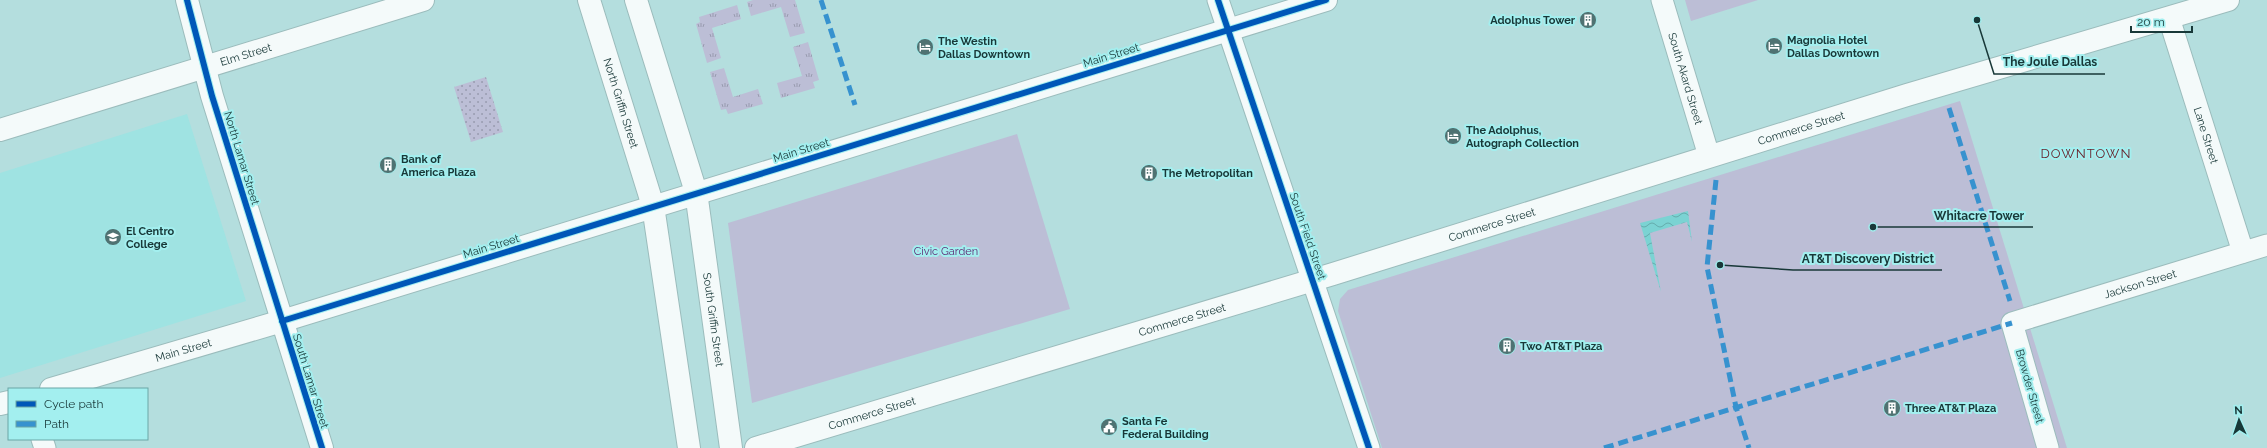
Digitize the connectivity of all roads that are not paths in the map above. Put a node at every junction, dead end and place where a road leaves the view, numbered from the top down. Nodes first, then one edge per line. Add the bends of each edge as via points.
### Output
1 (188, 0) edge
2 (423, 0) edge
3 (590, 0) edge
4 (636, 0) edge
5 (1218, 0) edge
6 (1326, 0) edge
7 (1662, 0) edge
8 (2228, 0) edge
9 (2170, 18) junction
10 (1228, 30) junction
11 (204, 66) junction
12 (0, 130) edge
13 (1709, 156) junction
14 (696, 192) junction
15 (653, 206) junction
16 (2267, 245) edge
17 (2244, 252) junction
18 (1312, 280) junction
19 (282, 320) junction
20 (2012, 323) joint
21 (54, 388) edge
22 (322, 448) edge
23 (689, 448) edge
24 (731, 448) edge
25 (756, 448) edge
26 (1369, 448) edge
27 (2048, 448) edge

1 - 11 main road, North Lamar Street
2 - 11 main road, Elm Street
3 - 15 main road, North Griffin Street
4 - 14 main road
5 - 10 street, South Field Street
6 - 10 main road, Main Street
7 - 13 street, South Akard Street
8 - 9 main road, Commerce Street
9 - 13 main road, Commerce Street via 1924,89
9 - 17 street, Lane Street
10 - 14 main road, Main Street
10 - 18 street, South Field Street
11 - 12 main road, Elm Street
11 - 19 main road, North Lamar Street
13 - 18 main road, Commerce Street
14 - 15 main road, Main Street
14 - 24 main road, South Griffin Street
15 - 19 main road, Main Street
15 - 23 main road
16 - 17 street, Jackson Street
17 - 20 street, Jackson Street
18 - 25 main road, Commerce Street
18 - 26 street, South Field Street
19 - 21 main road, Main Street
19 - 22 main road, South Lamar Street
20 - 27 street, Browder Street

